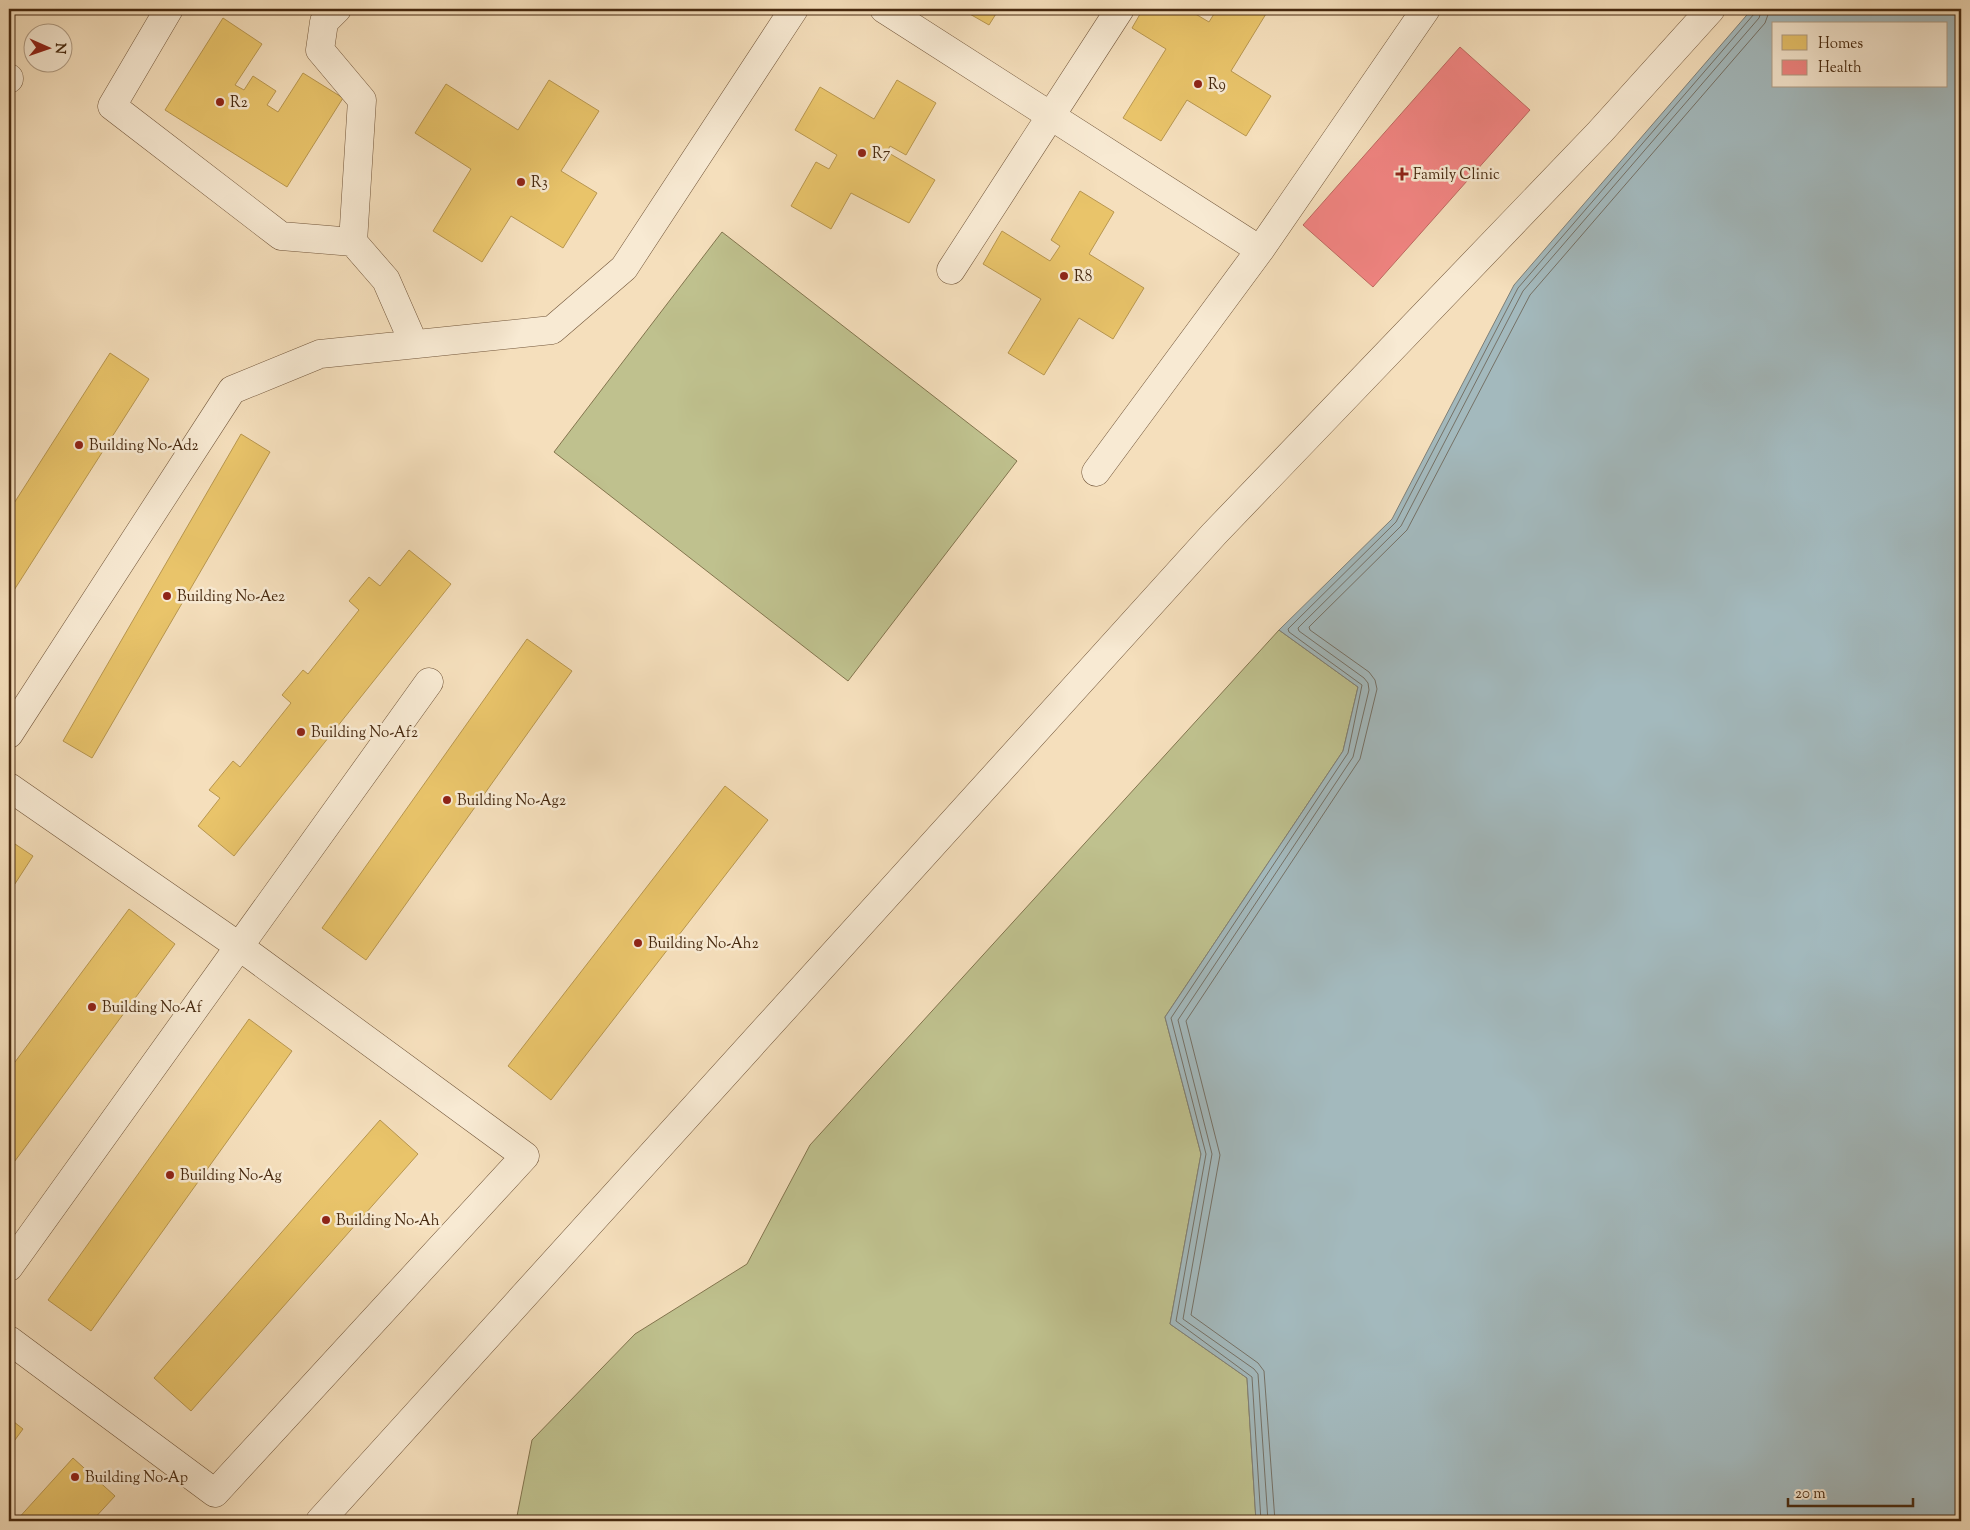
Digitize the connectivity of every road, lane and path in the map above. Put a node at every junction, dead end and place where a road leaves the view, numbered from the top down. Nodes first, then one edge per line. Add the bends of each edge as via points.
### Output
1 (169, 9) edge
2 (337, 9) edge
3 (794, 9) edge
4 (884, 9) edge
5 (1120, 9) edge
6 (1426, 9) edge
7 (1711, 9) edge
8 (1051, 115) junction
9 (352, 242) junction
10 (1260, 250) junction
11 (951, 270) dead end
12 (414, 344) junction
13 (1096, 472) dead end
14 (429, 682) dead end
15 (9, 734) edge
16 (9, 787) edge
17 (240, 947) junction
18 (9, 1267) edge
19 (9, 1340) edge
20 (320, 1521) edge

1 - 9 street via 112,106 281,236
2 - 9 street via 324,22 320,50 362,100
3 - 12 street via 624,268 552,330
4 - 8 street
5 - 8 street
6 - 10 street
7 - 20 street via 1600,132 1214,534
8 - 10 street
8 - 11 street
9 - 12 street via 386,280
10 - 13 street
12 - 15 street via 320,354 232,390
14 - 17 street
16 - 17 street
17 - 18 street
17 - 19 street via 525,1156 215,1493

